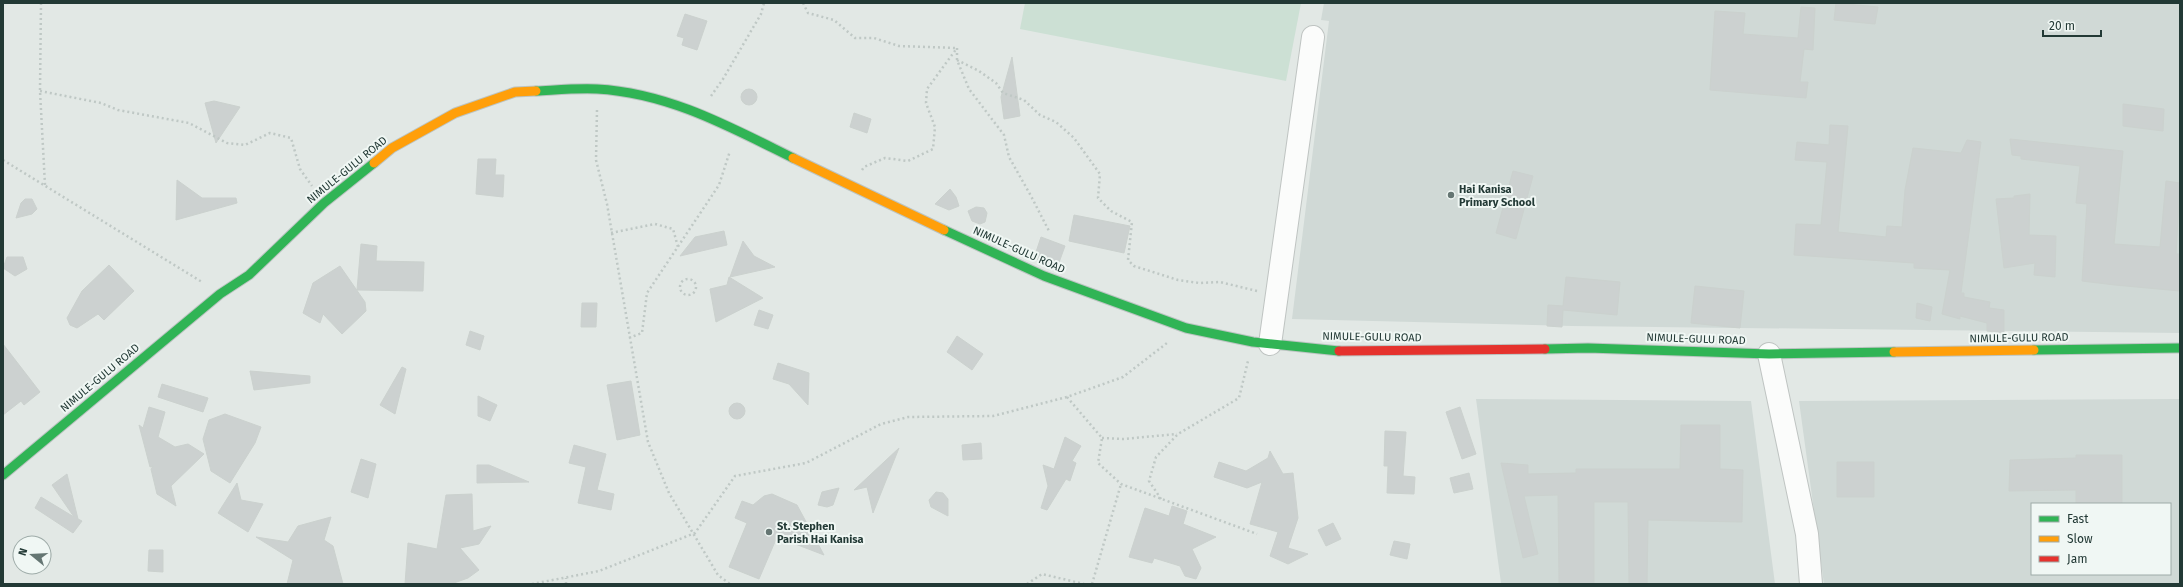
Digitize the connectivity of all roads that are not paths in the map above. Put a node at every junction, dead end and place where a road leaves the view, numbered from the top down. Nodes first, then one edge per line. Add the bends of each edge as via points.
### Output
1 (1313, 36) dead end
2 (1261, 343) junction
3 (2180, 348) edge
4 (1769, 354) junction
5 (3, 475) edge
6 (1811, 584) edge

1 - 2 street
2 - 4 main road, NIMULE-GULU ROAD via 1339,351 1588,348
2 - 5 main road, NIMULE-GULU ROAD via 1186,328 1044,276 856,189 699,112 648,96 597,89 515,92 455,113 392,148 324,203 250,275 220,294
3 - 4 main road, NIMULE-GULU ROAD
4 - 6 street via 1807,534

